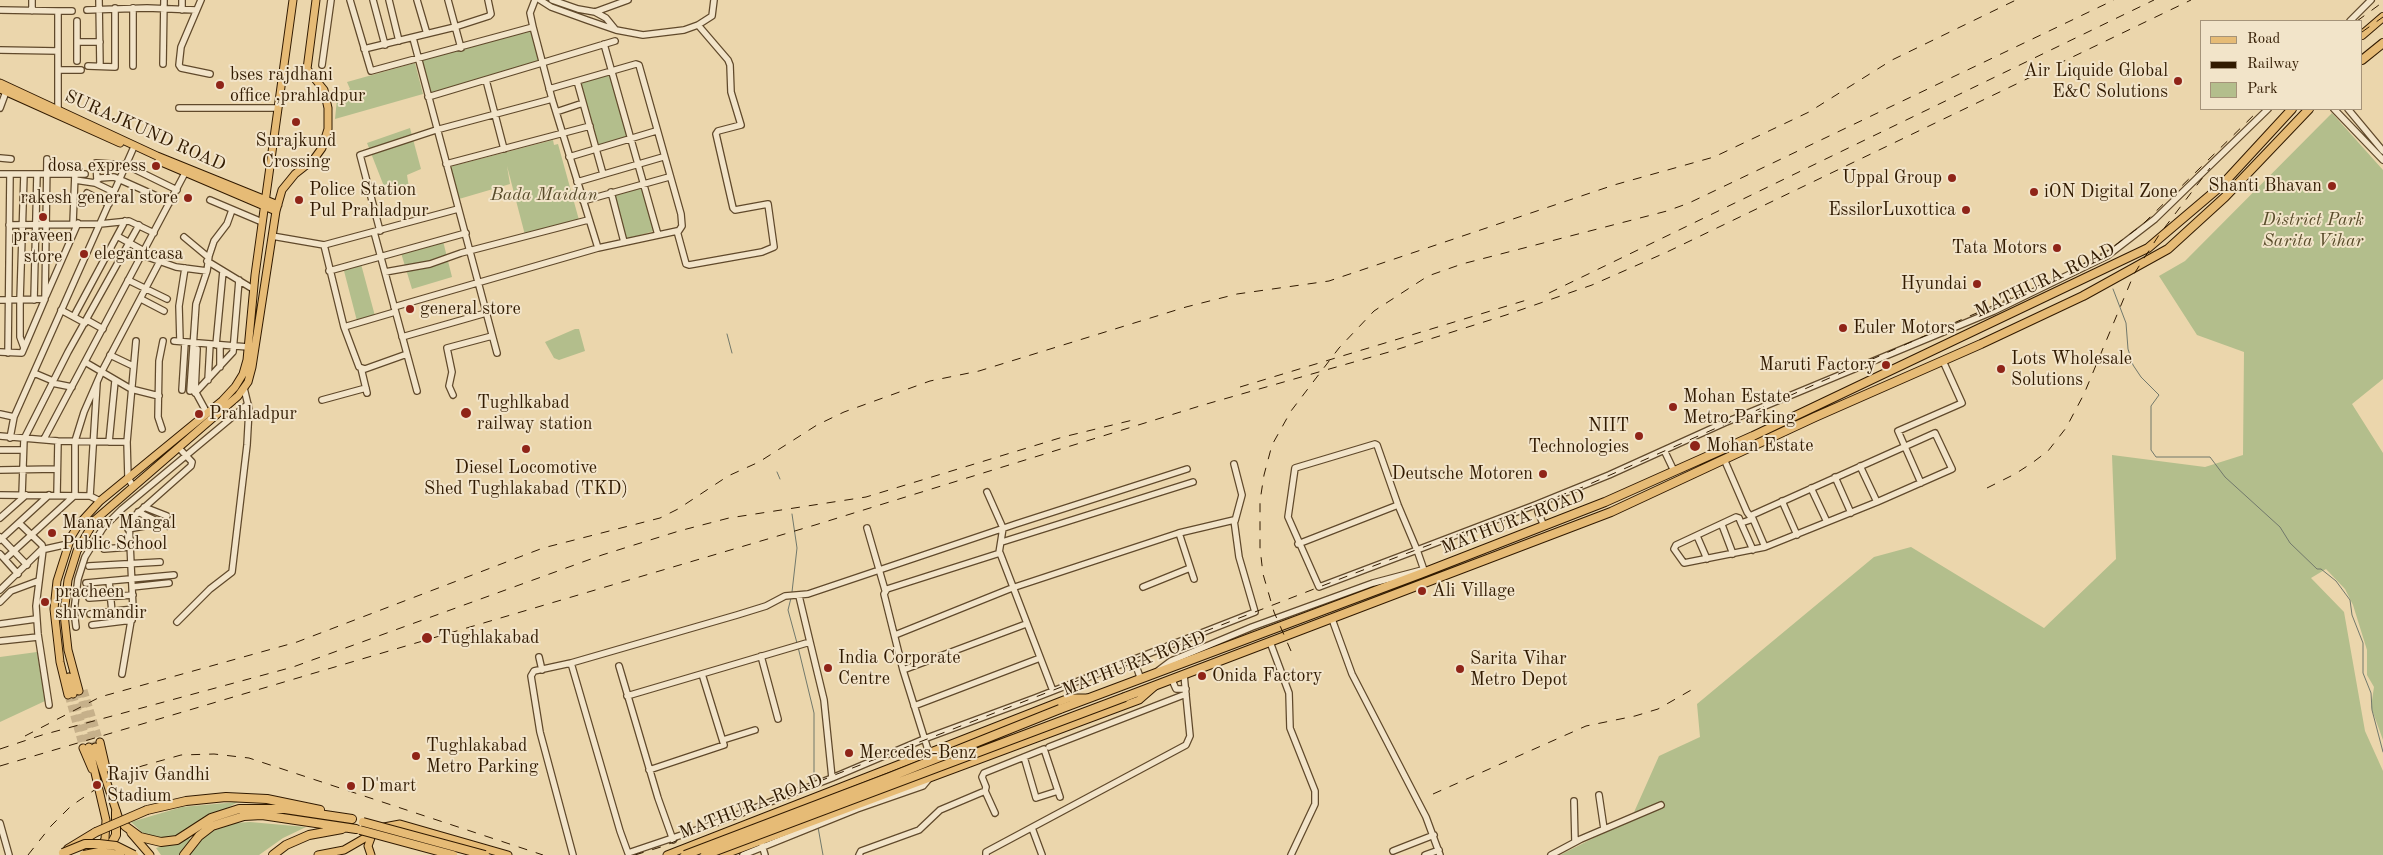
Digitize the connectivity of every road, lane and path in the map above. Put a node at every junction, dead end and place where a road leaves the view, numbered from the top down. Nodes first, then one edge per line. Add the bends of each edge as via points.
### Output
1 (32, 0) edge
2 (100, 0) edge
3 (113, 0) edge
4 (147, 0) edge
5 (164, 0) edge
6 (182, 0) edge
7 (293, 0) edge
8 (316, 0) edge
9 (330, 0) edge
10 (350, 0) edge
11 (372, 0) edge
12 (389, 0) edge
13 (417, 0) edge
14 (448, 0) edge
15 (488, 0) edge
16 (536, 0) edge
17 (540, 0) edge
18 (552, 0) edge
19 (628, 0) edge
20 (714, 0) edge
21 (2371, 0) edge
22 (200, 1) edge
23 (620, 2) edge
24 (114, 8) junction
25 (133, 8) junction
26 (147, 8) junction
27 (164, 8) junction
28 (100, 9) junction
29 (0, 10) edge
30 (87, 10) dead end
31 (182, 10) junction
32 (196, 10) junction
33 (32, 11) junction
34 (58, 11) junction
35 (72, 11) dead end
36 (595, 12) junction
37 (2383, 17) edge
38 (2351, 20) edge
39 (77, 21) dead end
40 (698, 25) junction
41 (455, 27) junction
42 (533, 28) junction
43 (615, 29) junction
44 (427, 34) junction
45 (2363, 34) edge
46 (413, 38) junction
47 (399, 41) junction
48 (615, 41) dead end
49 (78, 42) junction
50 (100, 42) junction
51 (2383, 43) edge
52 (604, 44) junction
53 (385, 45) junction
54 (461, 48) junction
55 (364, 49) junction
56 (0, 50) edge
57 (58, 51) junction
58 (2363, 59) edge
59 (417, 60) junction
60 (77, 61) dead end
61 (163, 64) dead end
62 (544, 64) junction
63 (322, 65) dead end
64 (88, 66) dead end
65 (100, 66) junction
66 (133, 66) dead end
67 (58, 70) junction
68 (81, 70) dead end
69 (612, 71) junction
70 (210, 74) dead end
71 (486, 80) junction
72 (0, 82) edge
73 (577, 82) junction
74 (5, 89) edge
75 (550, 89) junction
76 (428, 97) junction
77 (552, 98) junction
78 (583, 103) junction
79 (0, 108) edge
80 (179, 108) dead end
81 (278, 108) junction
82 (58, 109) junction
83 (2267, 110) edge
84 (2291, 110) edge
85 (2308, 110) edge
86 (2335, 110) edge
87 (2349, 110) edge
88 (556, 112) junction
89 (495, 114) junction
90 (590, 126) junction
91 (436, 130) junction
92 (656, 131) junction
93 (563, 135) junction
94 (631, 138) junction
95 (133, 149) junction
96 (504, 149) junction
97 (596, 149) junction
98 (2383, 151) edge
99 (569, 157) junction
100 (0, 158) edge
101 (663, 158) junction
102 (10, 159) dead end
103 (47, 159) dead end
104 (2383, 160) edge
105 (446, 164) junction
106 (640, 164) junction
107 (126, 165) junction
108 (185, 173) junction
109 (0, 174) edge
110 (10, 174) junction
111 (24, 174) junction
112 (37, 174) junction
113 (47, 174) junction
114 (85, 174) dead end
115 (602, 174) junction
116 (75, 177) junction
117 (669, 177) junction
118 (120, 180) junction
119 (96, 181) junction
120 (577, 182) junction
121 (645, 183) junction
122 (177, 190) junction
123 (114, 192) junction
124 (612, 192) junction
125 (87, 193) dead end
126 (210, 200) dead end
127 (582, 201) junction
128 (170, 202) junction
129 (265, 203) junction
130 (109, 204) junction
131 (277, 208) junction
132 (458, 209) junction
133 (232, 210) junction
134 (125, 220) junction
135 (588, 220) junction
136 (262, 222) junction
137 (76, 223) junction
138 (9, 224) junction
139 (21, 224) junction
140 (35, 224) junction
141 (47, 224) junction
142 (100, 224) junction
143 (139, 225) junction
144 (377, 231) junction
145 (678, 232) junction
146 (154, 233) junction
147 (466, 233) junction
148 (658, 235) junction
149 (117, 236) junction
150 (272, 236) junction
151 (184, 237) dead end
152 (129, 242) junction
153 (624, 242) junction
154 (324, 245) junction
155 (598, 248) junction
156 (471, 250) junction
157 (143, 253) junction
158 (380, 256) junction
159 (208, 259) junction
160 (160, 261) junction
161 (185, 268) junction
162 (207, 271) junction
163 (223, 271) junction
164 (329, 271) junction
165 (384, 272) junction
166 (128, 280) junction
167 (239, 280) junction
168 (479, 282) junction
169 (146, 288) junction
170 (253, 289) junction
171 (45, 298) junction
172 (141, 299) junction
173 (167, 299) dead end
174 (0, 300) edge
175 (9, 300) junction
176 (20, 300) junction
177 (34, 300) junction
178 (395, 309) junction
179 (61, 310) junction
180 (164, 312) dead end
181 (486, 313) junction
182 (74, 316) junction
183 (86, 322) junction
184 (344, 327) junction
185 (103, 329) junction
186 (492, 336) junction
187 (402, 337) junction
188 (136, 341) dead end
189 (163, 341) dead end
190 (180, 342) junction
191 (196, 344) junction
192 (215, 345) junction
193 (234, 346) junction
194 (248, 347) junction
195 (24, 348) junction
196 (0, 352) edge
197 (8, 353) junction
198 (497, 353) dead end
199 (407, 354) junction
200 (110, 355) junction
201 (1943, 361) junction
202 (85, 362) junction
203 (133, 366) junction
204 (220, 367) junction
205 (361, 368) junction
206 (34, 373) junction
207 (101, 373) junction
208 (208, 380) junction
209 (96, 381) junction
210 (115, 381) junction
211 (53, 382) junction
212 (72, 387) junction
213 (244, 388) junction
214 (131, 389) junction
215 (182, 390) dead end
216 (417, 391) dead end
217 (193, 392) junction
218 (453, 395) dead end
219 (159, 396) junction
220 (322, 400) dead end
221 (248, 404) junction
222 (208, 413) junction
223 (0, 414) edge
224 (14, 417) junction
225 (162, 429) dead end
226 (0, 436) edge
227 (10, 438) junction
228 (24, 439) junction
229 (44, 439) junction
230 (58, 441) junction
231 (75, 441) junction
232 (93, 442) junction
233 (109, 442) junction
234 (127, 442) junction
235 (1905, 446) junction
236 (179, 448) junction
237 (0, 450) edge
238 (23, 450) junction
239 (1664, 450) junction
240 (186, 456) junction
241 (1724, 459) junction
242 (1234, 464) dead end
243 (1860, 466) junction
244 (23, 469) junction
245 (57, 469) junction
246 (1187, 469) dead end
247 (0, 470) edge
248 (1674, 471) junction
249 (1835, 477) junction
250 (128, 478) junction
251 (1193, 482) dead end
252 (1922, 483) junction
253 (133, 486) junction
254 (1812, 488) junction
255 (987, 492) dead end
256 (0, 495) edge
257 (24, 495) junction
258 (48, 495) junction
259 (57, 495) junction
260 (75, 495) junction
261 (90, 496) junction
262 (100, 501) junction
263 (1782, 501) junction
264 (1877, 502) junction
265 (1398, 504) junction
266 (144, 506) junction
267 (138, 512) junction
268 (1538, 512) dead end
269 (1851, 513) junction
270 (167, 516) dead end
271 (1752, 517) junction
272 (0, 518) edge
273 (1235, 521) junction
274 (1826, 522) junction
275 (19, 523) junction
276 (1741, 523) junction
277 (1722, 525) junction
278 (1544, 526) junction
279 (866, 528) dead end
280 (1003, 528) junction
281 (128, 529) junction
282 (1179, 533) junction
283 (31, 535) junction
284 (1796, 535) junction
285 (1697, 536) junction
286 (1, 538) edge
287 (1002, 542) junction
288 (68, 544) junction
289 (1298, 544) junction
290 (155, 545) dead end
291 (130, 547) junction
292 (1765, 547) junction
293 (104, 549) dead end
294 (43, 550) junction
295 (1417, 550) junction
296 (1753, 550) junction
297 (14, 551) junction
298 (999, 553) junction
299 (0, 554) edge
300 (1734, 554) junction
301 (1707, 558) junction
302 (5, 560) junction
303 (160, 562) dead end
304 (130, 564) junction
305 (27, 565) junction
306 (89, 566) dead end
307 (1190, 568) junction
308 (880, 570) junction
309 (1425, 571) junction
310 (18, 574) junction
311 (174, 575) dead end
312 (132, 579) junction
313 (1194, 579) dead end
314 (38, 581) junction
315 (109, 581) junction
316 (86, 583) dead end
317 (169, 583) dead end
318 (132, 587) junction
319 (1143, 587) dead end
320 (1012, 588) junction
321 (0, 590) edge
322 (885, 590) junction
323 (133, 595) junction
324 (110, 596) junction
325 (794, 596) junction
326 (89, 598) dead end
327 (0, 602) edge
328 (133, 610) junction
329 (112, 612) junction
330 (90, 614) dead end
331 (36, 619) junction
332 (1332, 619) junction
333 (132, 620) junction
334 (177, 622) dead end
335 (0, 624) edge
336 (1026, 624) junction
337 (92, 625) dead end
338 (76, 627) dead end
339 (895, 635) junction
340 (38, 637) junction
341 (0, 641) edge
342 (1270, 642) junction
343 (808, 643) junction
344 (761, 656) junction
345 (538, 658) dead end
346 (1040, 658) junction
347 (1134, 660) junction
348 (571, 663) junction
349 (619, 666) dead end
350 (542, 670) junction
351 (904, 670) junction
352 (122, 674) dead end
353 (702, 674) junction
354 (1184, 675) junction
355 (1140, 677) junction
356 (1172, 680) junction
357 (1155, 686) junction
358 (1054, 691) junction
359 (1186, 692) junction
360 (627, 696) junction
361 (1087, 698) junction
362 (49, 705) dead end
363 (914, 706) junction
364 (778, 719) dead end
365 (755, 730) dead end
366 (924, 739) junction
367 (723, 740) junction
368 (1048, 747) dead end
369 (929, 753) junction
370 (1024, 757) junction
371 (649, 770) junction
372 (832, 778) junction
373 (101, 780) junction
374 (984, 791) junction
375 (110, 792) junction
376 (1599, 795) dead end
377 (102, 798) junction
378 (1574, 801) dead end
379 (1661, 805) dead end
380 (116, 812) junction
381 (777, 813) junction
382 (995, 813) dead end
383 (352, 819) junction
384 (819, 820) junction
385 (0, 822) edge
386 (711, 825) junction
387 (125, 826) junction
388 (1032, 828) junction
389 (356, 829) junction
390 (1604, 829) junction
391 (375, 832) junction
392 (783, 832) junction
393 (433, 833) junction
394 (1434, 835) junction
395 (714, 837) junction
396 (673, 840) junction
397 (760, 840) junction
398 (1575, 842) junction
399 (763, 848) junction
400 (1393, 851) dead end
401 (1439, 852) edge
402 (62, 854) edge
403 (628, 854) edge
404 (9, 855) edge
405 (84, 855) edge
406 (90, 855) edge
407 (97, 855) edge
408 (105, 855) edge
409 (120, 855) edge
410 (134, 855) edge
411 (150, 855) edge
412 (184, 855) edge
413 (273, 855) edge
414 (318, 855) edge
415 (371, 855) edge
416 (428, 855) edge
417 (453, 855) edge
418 (485, 855) edge
419 (508, 855) edge
420 (573, 855) edge
421 (667, 855) edge
422 (685, 855) edge
423 (705, 855) edge
424 (718, 855) edge
425 (723, 855) edge
426 (743, 855) edge
427 (766, 855) edge
428 (859, 855) edge
429 (986, 855) edge
430 (1042, 855) edge
431 (1291, 855) edge
432 (1425, 855) edge
433 (1551, 855) edge

1 - 33 street
2 - 28 street
3 - 24 street
4 - 26 street
5 - 27 street
6 - 31 street
7 - 81 main road
8 - 131 main road via 307,70 324,90 328,129 322,148 314,159 282,190
9 - 63 street
10 - 55 street
11 - 53 street
12 - 47 street
13 - 44 street
14 - 41 street
15 - 41 street via 490,16
16 - 42 street via 531,10
17 - 43 street via 562,12
18 - 36 street via 578,10
19 - 23 street
20 - 40 street via 712,16
21 - 38 street
22 - 32 street
23 - 36 street
24 - 25 street
24 - 28 street
24 - 65 street via 115,66
25 - 26 street
25 - 66 street
26 - 27 street
27 - 31 street
27 - 61 street
28 - 30 street
28 - 50 street
29 - 33 street
31 - 32 street
32 - 70 street via 181,47 179,65
33 - 34 street
34 - 35 street
34 - 57 street
36 - 43 street via 606,18
37 - 45 highway
39 - 49 street
40 - 43 street via 643,35
40 - 145 street via 730,65 733,100 741,125 716,134 733,208 768,204 774,248 687,264
41 - 44 street
41 - 54 street
42 - 54 street
42 - 62 street
44 - 46 street
46 - 47 street
46 - 59 street
47 - 53 street
48 - 52 street
49 - 50 street
49 - 60 street
50 - 65 street
51 - 58 highway
52 - 62 street
52 - 69 street
53 - 55 street
54 - 59 street
55 - 59 street via 371,71
56 - 57 street
57 - 67 street
59 - 76 street
62 - 71 street
62 - 75 street
64 - 65 street
67 - 68 street
67 - 82 street
69 - 73 street
69 - 92 street via 639,65
69 - 94 street
71 - 76 street
71 - 89 street
72 - 74 main road, SURAJKUND ROAD
73 - 75 street
73 - 78 street
74 - 79 street
74 - 82 main road, SURAJKUND ROAD
74 - 95 main road, SURAJKUND ROAD
75 - 77 street
76 - 91 street
77 - 88 street
77 - 89 street
78 - 88 street
78 - 90 street
80 - 81 street
81 - 129 main road
82 - 129 main road, SURAJKUND ROAD
83 - 239 street via 2155,219 2106,256 1994,311
84 - 248 highway, MATHURA ROAD via 2221,186 2148,248
85 - 201 highway, MATHURA ROAD via 2225,198 2168,249 2083,296
86 - 104 street
87 - 98 street
88 - 93 street
89 - 91 street
89 - 96 street
90 - 93 street
90 - 97 street
91 - 105 street
91 - 144 street via 360,155
92 - 94 street
92 - 101 street
93 - 96 street
93 - 99 street
94 - 97 street
94 - 106 street
95 - 107 street
95 - 108 main road, SURAJKUND ROAD
96 - 105 street
97 - 99 street
97 - 115 street
99 - 120 street
100 - 102 street
101 - 106 street
101 - 117 street
103 - 113 street
105 - 132 street
106 - 115 street
106 - 121 street
107 - 118 street
107 - 119 street via 96,162
107 - 122 street
108 - 122 street
108 - 129 main road, SURAJKUND ROAD
109 - 110 street
110 - 111 street
110 - 138 street
111 - 112 street
111 - 139 street
112 - 113 street
112 - 140 street
113 - 116 street
113 - 141 street
114 - 116 street
115 - 120 street
116 - 119 street
116 - 137 street
117 - 121 street
117 - 145 street via 682,223
118 - 119 street via 113,177
118 - 123 street
118 - 128 street
119 - 123 street
120 - 127 street
121 - 124 street
121 - 148 street
122 - 128 street
123 - 130 street
124 - 127 street
124 - 153 street
125 - 130 street
126 - 133 street
127 - 135 street
128 - 146 street
129 - 131 main road, SURAJKUND ROAD
129 - 136 main road
130 - 142 street
131 - 150 main road
132 - 144 street
132 - 147 street
133 - 136 street
133 - 159 street via 227,224 214,241
134 - 142 street
134 - 143 street
134 - 149 street
135 - 155 street
135 - 156 street
136 - 170 main road
137 - 141 street
137 - 142 street
137 - 171 street
138 - 139 street
138 - 175 street
139 - 140 street
139 - 176 street
140 - 141 street
140 - 177 street
141 - 171 street
142 - 179 street
143 - 146 street
143 - 152 street
144 - 154 street
144 - 158 street
145 - 148 street
146 - 157 street
147 - 156 street
147 - 158 street
148 - 153 street
149 - 152 street
149 - 182 street
150 - 154 street
150 - 213 main road via 252,367
151 - 159 street
152 - 157 street
152 - 183 street
153 - 155 street
154 - 164 street
155 - 168 street
156 - 165 street via 430,264
156 - 168 street
157 - 160 street
157 - 166 street
158 - 164 street
158 - 165 street
159 - 162 street
159 - 163 street
160 - 161 street
160 - 169 street
161 - 162 street
161 - 190 street
162 - 191 street via 196,304
163 - 167 street
163 - 192 street
164 - 184 street
165 - 178 street
166 - 169 street
166 - 185 street
167 - 170 street
167 - 193 street
168 - 178 street
168 - 181 street
169 - 172 street
169 - 173 street
170 - 194 main road
171 - 177 street
171 - 195 street
172 - 180 street
172 - 200 street
174 - 175 street
175 - 176 street
175 - 197 street
176 - 177 street
176 - 195 street via 20,337
178 - 184 street
178 - 187 street
179 - 182 street
179 - 206 street
181 - 186 street
181 - 187 street
182 - 183 street
183 - 185 street
183 - 211 street
184 - 205 street
185 - 202 street
186 - 198 street
186 - 218 street via 447,348 452,372 449,386
187 - 199 street
188 - 203 street
189 - 219 street
190 - 191 street
190 - 215 street
191 - 192 street
191 - 217 street
192 - 193 street
192 - 204 street
192 - 208 street
193 - 194 street
193 - 204 street
194 - 222 main road via 243,374 235,387
195 - 197 street via 22,353
196 - 197 street
199 - 205 street
199 - 216 street
200 - 203 street
200 - 207 street
201 - 235 street via 1962,403 1898,431
201 - 241 highway, MATHURA ROAD
202 - 207 street
202 - 212 street
203 - 214 street
204 - 208 street
205 - 220 street via 366,390
206 - 211 street
206 - 224 street
207 - 209 street
207 - 210 street
208 - 217 street
209 - 231 street
209 - 232 street
210 - 214 street
210 - 233 street
211 - 212 street
211 - 228 street
212 - 229 street
213 - 221 street
213 - 236 main road
214 - 219 street
214 - 234 street
217 - 222 street
219 - 225 street via 158,417
221 - 240 street
221 - 334 street via 246,465 232,572
222 - 250 main road
223 - 224 street
224 - 227 street
226 - 227 street
227 - 228 street
228 - 229 street
228 - 238 street
229 - 230 street
230 - 231 street
230 - 245 street
231 - 232 street
231 - 260 street
232 - 233 street
232 - 261 street
233 - 234 street
234 - 250 street
235 - 243 street
235 - 252 street
235 - 252 street via 1935,433 1952,469
236 - 240 street
236 - 253 main road
237 - 238 street
238 - 244 street
239 - 248 street
239 - 295 street via 1535,505
240 - 266 street via 192,462 191,466
240 - 338 street via 114,515 94,539 78,579 74,611
241 - 271 street
241 - 332 highway, MATHURA ROAD via 1611,512
242 - 273 street via 1242,495
243 - 249 street
243 - 264 street
244 - 245 street
244 - 247 street
244 - 257 street
245 - 259 street
246 - 280 street
248 - 278 highway, MATHURA ROAD
249 - 254 street
249 - 269 street
250 - 253 street
250 - 262 main road
251 - 287 street
252 - 264 street
253 - 288 main road via 95,520 77,551 68,580 64,614 76,692 56,634 54,609 55,588
254 - 263 street
254 - 274 street
255 - 280 street
256 - 257 street
257 - 258 street
257 - 272 street
258 - 259 street
258 - 275 street
259 - 260 street
260 - 261 street
260 - 283 street
261 - 262 street
262 - 288 main road via 79,524
263 - 271 street
263 - 284 street
264 - 269 street
265 - 289 street
265 - 289 street via 1375,444 1297,466 1287,514
265 - 295 street
266 - 267 street
266 - 270 street
267 - 281 street via 129,521
267 - 281 street via 164,525
268 - 278 street
269 - 274 street
271 - 276 street
271 - 292 street
273 - 282 street
273 - 347 street via 1239,557 1255,612
274 - 284 street
275 - 283 street
275 - 286 street
276 - 277 street via 1738,517
276 - 296 street
277 - 285 street
277 - 300 street
278 - 309 highway, MATHURA ROAD
279 - 308 street
280 - 287 street
280 - 308 street
281 - 291 street
282 - 307 street
282 - 320 street
283 - 294 street
283 - 297 street
284 - 292 street
285 - 301 street
285 - 301 street via 1674,549 1684,563
286 - 297 street
287 - 298 street
288 - 294 street
289 - 295 street via 1319,587
290 - 291 street
291 - 293 street
291 - 304 street
292 - 296 street
294 - 305 street
294 - 314 street
295 - 309 street
296 - 300 street
297 - 302 street
297 - 305 street
298 - 320 street
298 - 322 street
299 - 302 street
300 - 301 street
302 - 310 street
303 - 304 street
304 - 306 street
304 - 312 street
305 - 310 street
307 - 313 street
307 - 319 street
308 - 322 street
308 - 325 street
309 - 355 highway, MATHURA ROAD
310 - 321 street
311 - 312 street
312 - 315 street
312 - 318 street
314 - 327 street via 11,591
314 - 331 street
315 - 316 street
315 - 324 street
317 - 318 street
318 - 323 street
320 - 336 street
320 - 339 street
322 - 339 street
323 - 324 street
323 - 328 street
324 - 326 street
324 - 329 street
325 - 343 street
325 - 348 street
328 - 329 street
328 - 333 street
329 - 330 street
331 - 335 street
331 - 340 street
332 - 342 highway, MATHURA ROAD
332 - 394 street via 1352,674
333 - 337 street
333 - 352 street
336 - 346 street
336 - 351 street
339 - 351 street
340 - 341 street
340 - 362 street
342 - 354 highway, MATHURA ROAD
342 - 431 street via 1289,693 1290,728 1315,791 1315,804
343 - 344 street
343 - 372 street via 824,700
344 - 353 street
344 - 364 street
345 - 350 street
346 - 358 street
346 - 363 street
347 - 355 street
347 - 358 street
348 - 350 street
348 - 403 street
349 - 360 street
350 - 420 street via 534,671 531,676 540,732
351 - 363 street
353 - 360 street
353 - 367 street
354 - 356 highway, MATHURA ROAD
354 - 359 street
355 - 361 highway, MATHURA ROAD
356 - 357 highway, MATHURA ROAD
356 - 359 street via 1176,688
357 - 384 main road, MATHURA ROAD via 1139,700
357 - 423 highway, MATHURA ROAD, bridge
358 - 366 street
359 - 368 street
359 - 388 street via 1190,736 1186,745
360 - 371 street
361 - 369 main road, MATHURA ROAD via 1069,698
361 - 422 highway, MATHURA ROAD, bridge
363 - 366 street
365 - 367 street
366 - 369 street
366 - 372 street
367 - 371 street via 722,747
369 - 381 main road, MATHURA ROAD
370 - 370 street via 1044,749 1059,794 1036,798
370 - 374 street via 984,773
371 - 396 street
372 - 386 street
373 - 373 main road via 107,773 92,746
373 - 375 main road
373 - 377 main road
374 - 382 street
374 - 428 street via 940,810 919,830 861,851
375 - 377 main road
375 - 380 main road
376 - 390 street
377 - 406 main road via 102,835
377 - 407 main road via 107,828
378 - 398 street
379 - 390 street
380 - 387 main road
380 - 408 highway via 116,835
381 - 392 main road
381 - 395 main road, MATHURA ROAD
383 - 387 highway via 285,809 244,808 220,814 178,840 161,842 140,837
383 - 402 highway, bridge via 267,799 226,797 186,801 118,821 80,840
383 - 418 highway, bridge
384 - 392 main road, MATHURA ROAD
384 - 399 street via 811,827
385 - 404 street
386 - 395 street
386 - 396 street
387 - 411 main road
388 - 429 street via 986,852
388 - 430 street
389 - 412 highway via 262,815 244,816 212,826
389 - 413 highway via 328,830 309,835
389 - 417 highway, bridge
390 - 398 street
391 - 393 main road via 400,824
391 - 414 main road via 350,847
391 - 415 main road via 368,842
392 - 397 main road, MATHURA ROAD
393 - 416 main road
393 - 419 main road
394 - 400 street
394 - 401 street
395 - 421 main road, MATHURA ROAD
395 - 424 main road
396 - 403 street
397 - 399 street
397 - 425 main road, MATHURA ROAD
398 - 433 street
399 - 426 street
399 - 427 street
401 - 432 street
402 - 410 highway, bridge via 78,846 98,844 116,846
405 - 409 highway, bridge via 99,852

